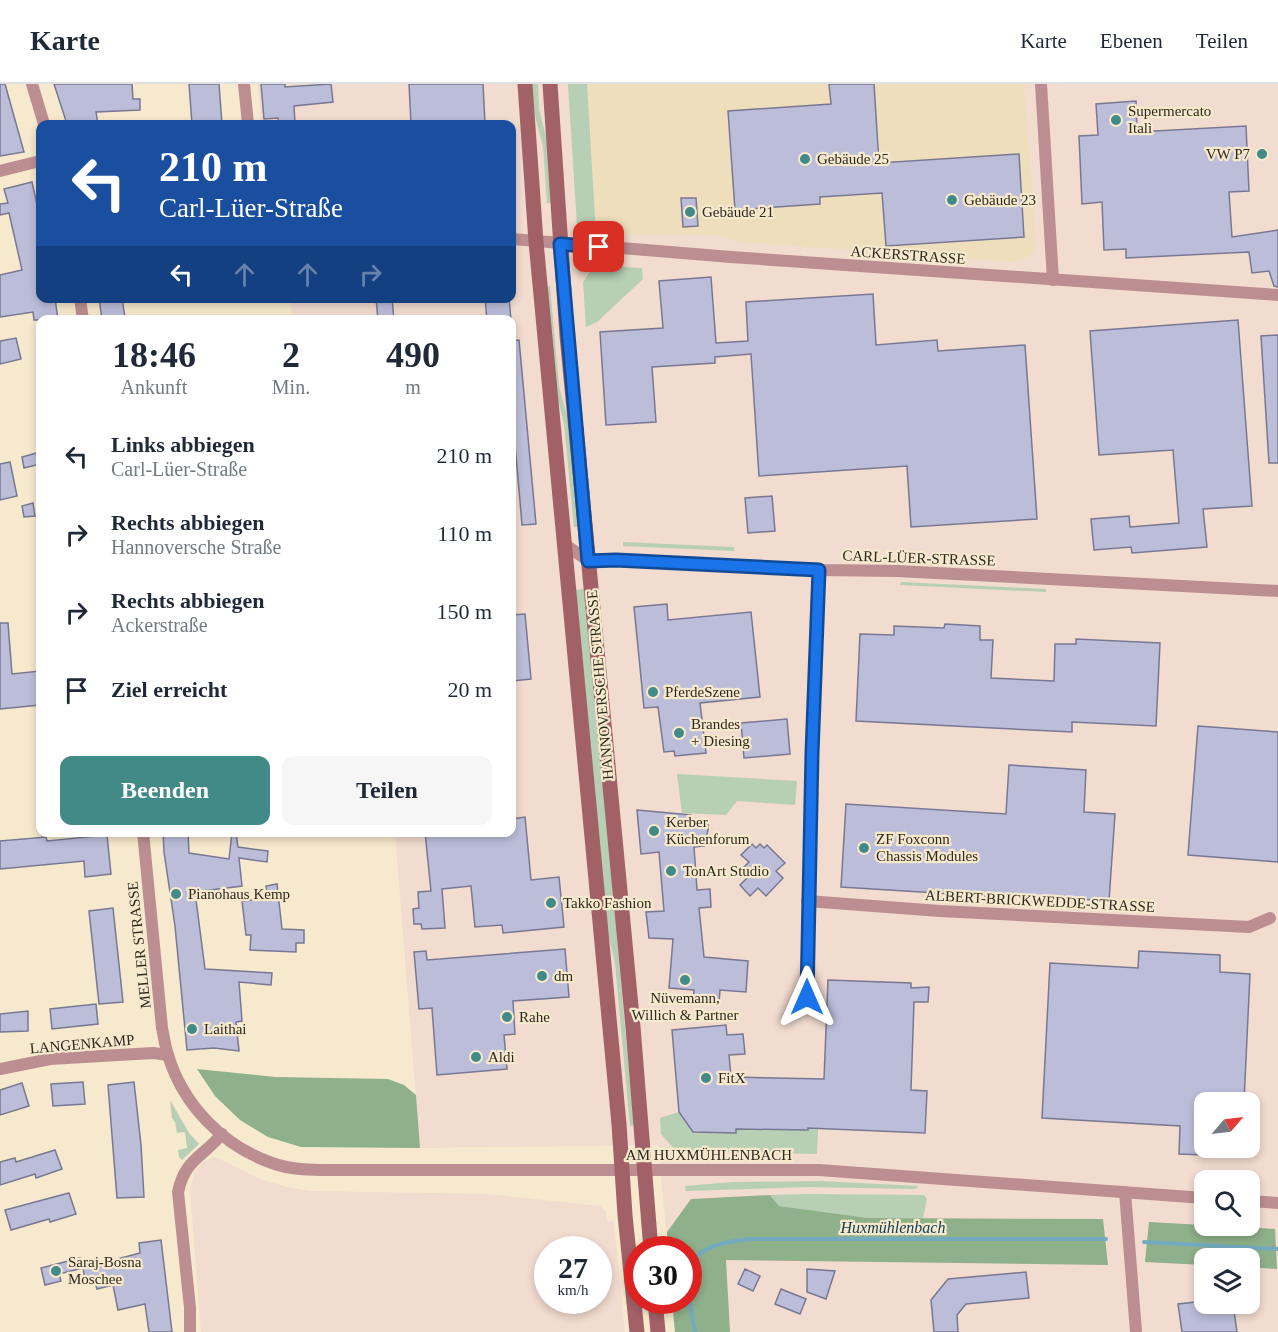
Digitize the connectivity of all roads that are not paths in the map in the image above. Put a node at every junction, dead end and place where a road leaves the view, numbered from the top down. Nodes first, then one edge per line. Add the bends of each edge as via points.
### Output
1 (32, 84) edge
2 (244, 84) edge
3 (525, 84) edge
4 (550, 84) edge
5 (1041, 84) edge
6 (43, 120) edge
7 (248, 120) edge
8 (36, 162) edge
9 (0, 171) edge
10 (516, 240) edge
11 (536, 242) junction
12 (560, 244) junction
13 (1053, 280) junction
14 (1278, 295) edge
15 (564, 544) junction
16 (588, 561) junction
17 (819, 570) junction
18 (1278, 591) edge
19 (143, 837) edge
20 (807, 901) junction
21 (1270, 918) dead end
22 (807, 997) dead end
23 (168, 1055) junction
24 (0, 1069) edge
25 (222, 1134) junction
26 (622, 1170) junction
27 (645, 1170) junction
28 (1125, 1192) junction
29 (1194, 1197) edge
30 (1260, 1202) edge
31 (1278, 1203) edge
32 (650, 1236) edge
33 (657, 1314) edge
34 (190, 1332) edge
35 (637, 1332) edge
36 (658, 1332) edge
37 (1136, 1332) edge

1 - 6 street
2 - 7 street
3 - 11 main road, HANNOVERSCHE STRASSE
4 - 12 main road, HANNOVERSCHE STRASSE
5 - 13 street
8 - 9 street
10 - 11 street
11 - 12 street, ACKERSTRASSE
11 - 15 main road, HANNOVERSCHE STRASSE
12 - 13 street, ACKERSTRASSE
12 - 16 main road, HANNOVERSCHE STRASSE
13 - 14 street, ACKERSTRASSE
15 - 16 street
15 - 26 main road, HANNOVERSCHE STRASSE
16 - 17 street, CARL-LÜER-STRASSE
16 - 27 main road, HANNOVERSCHE STRASSE
17 - 18 street, CARL-LÜER-STRASSE
17 - 20 street
19 - 23 street, MELLER STRASSE
20 - 21 street, ALBERT-BRICKWEDDE-STRASSE via 1249,927
20 - 22 street
23 - 24 street, LANGENKAMP via 50,1059
23 - 25 street, AM HUXMÜHLENBACH via 194,1107
25 - 26 street, AM HUXMÜHLENBACH via 274,1164 304,1169
25 - 34 street via 191,1163 181,1177 178,1192
26 - 27 street, AM HUXMÜHLENBACH
26 - 35 main road, HANNOVERSCHE STRASSE
27 - 28 street, AM HUXMÜHLENBACH via 819,1170
27 - 32 main road, HANNOVERSCHE STRASSE
28 - 29 street, AM HUXMÜHLENBACH
28 - 37 street
30 - 31 street
33 - 36 main road

